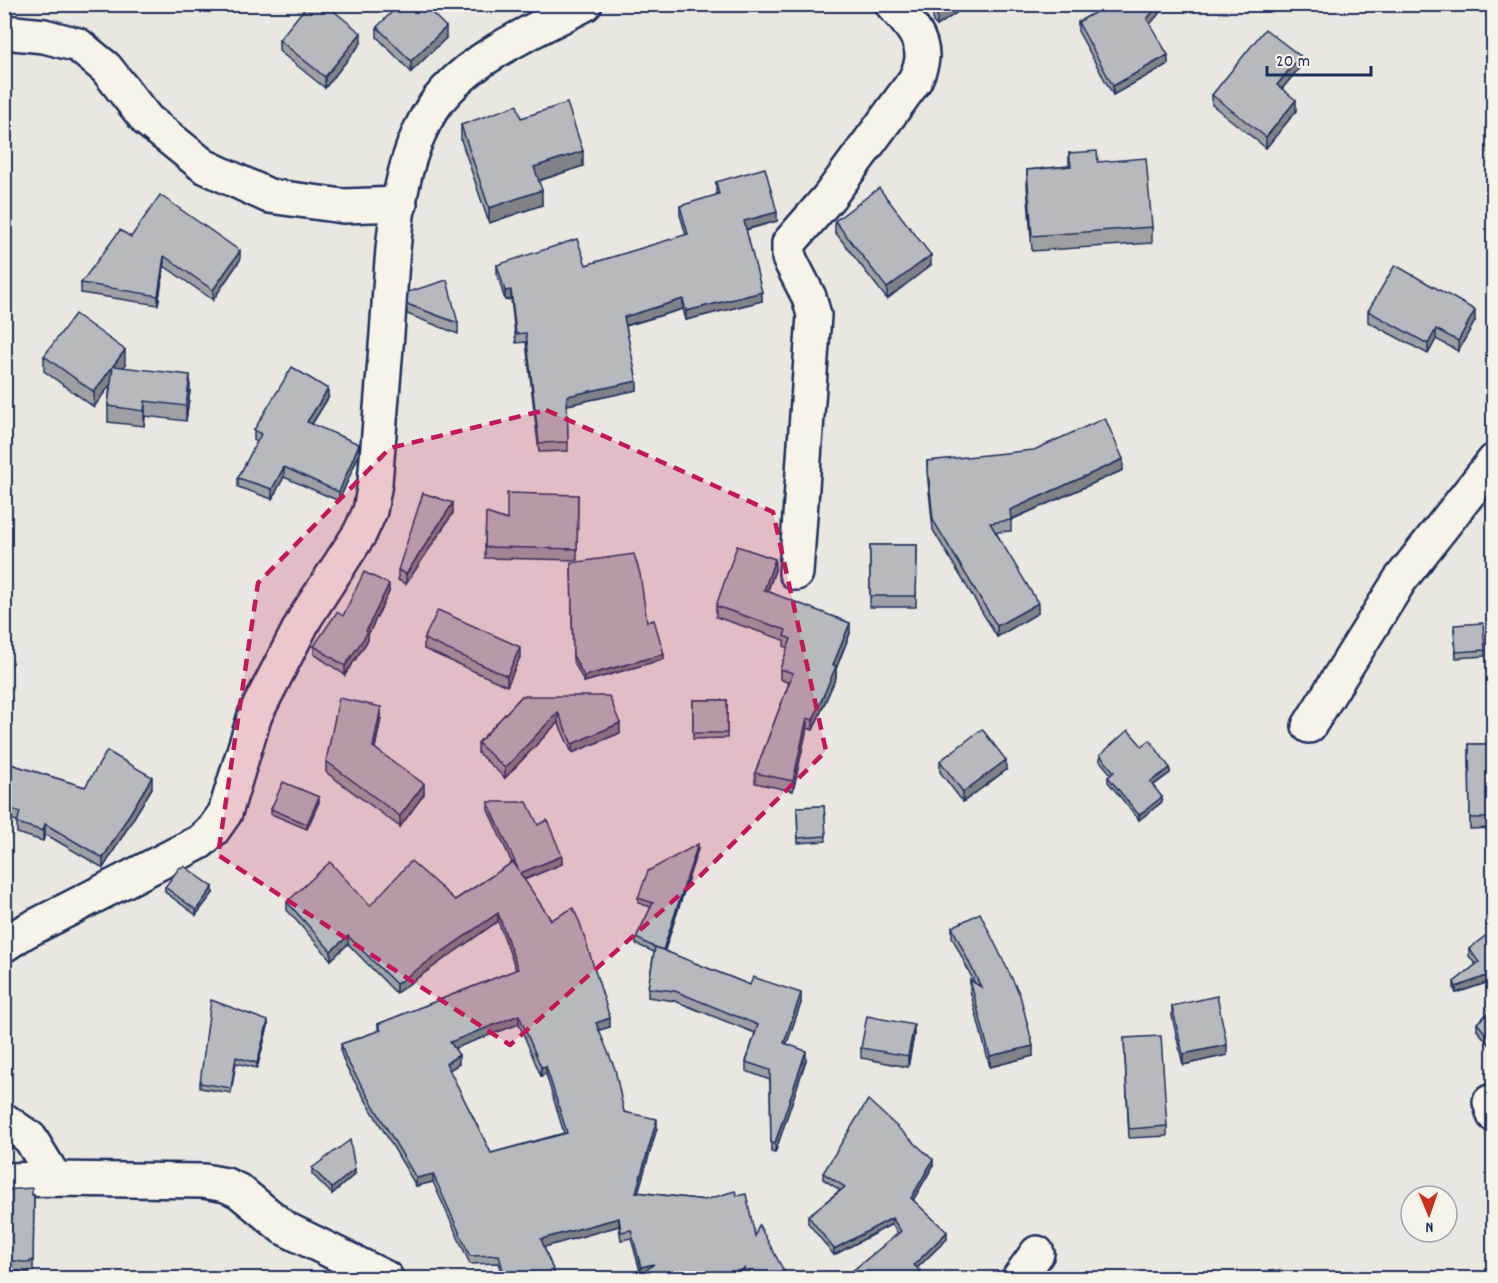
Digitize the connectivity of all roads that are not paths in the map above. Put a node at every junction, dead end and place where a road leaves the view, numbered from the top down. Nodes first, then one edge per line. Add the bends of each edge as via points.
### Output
1 (585, 4) edge
2 (891, 4) edge
3 (4, 32) edge
4 (400, 204) junction
5 (1494, 461) edge
6 (796, 573) dead end
7 (1309, 726) dead end
8 (4, 945) edge
9 (4, 1120) edge
10 (55, 1179) junction
11 (4, 1180) edge
12 (386, 1278) edge

1 - 4 street via 510,44 448,89 432,108 412,152
2 - 6 street via 921,44 922,59 915,80 829,197 789,243 789,258 814,315
3 - 4 street via 78,45 106,68 147,120 204,166 269,196 344,206
4 - 8 street via 395,222 370,511 305,618 255,715 225,813 200,842
5 - 7 street via 1400,580
9 - 10 street via 30,1138
10 - 11 street
10 - 12 street via 204,1181 226,1185 284,1228

